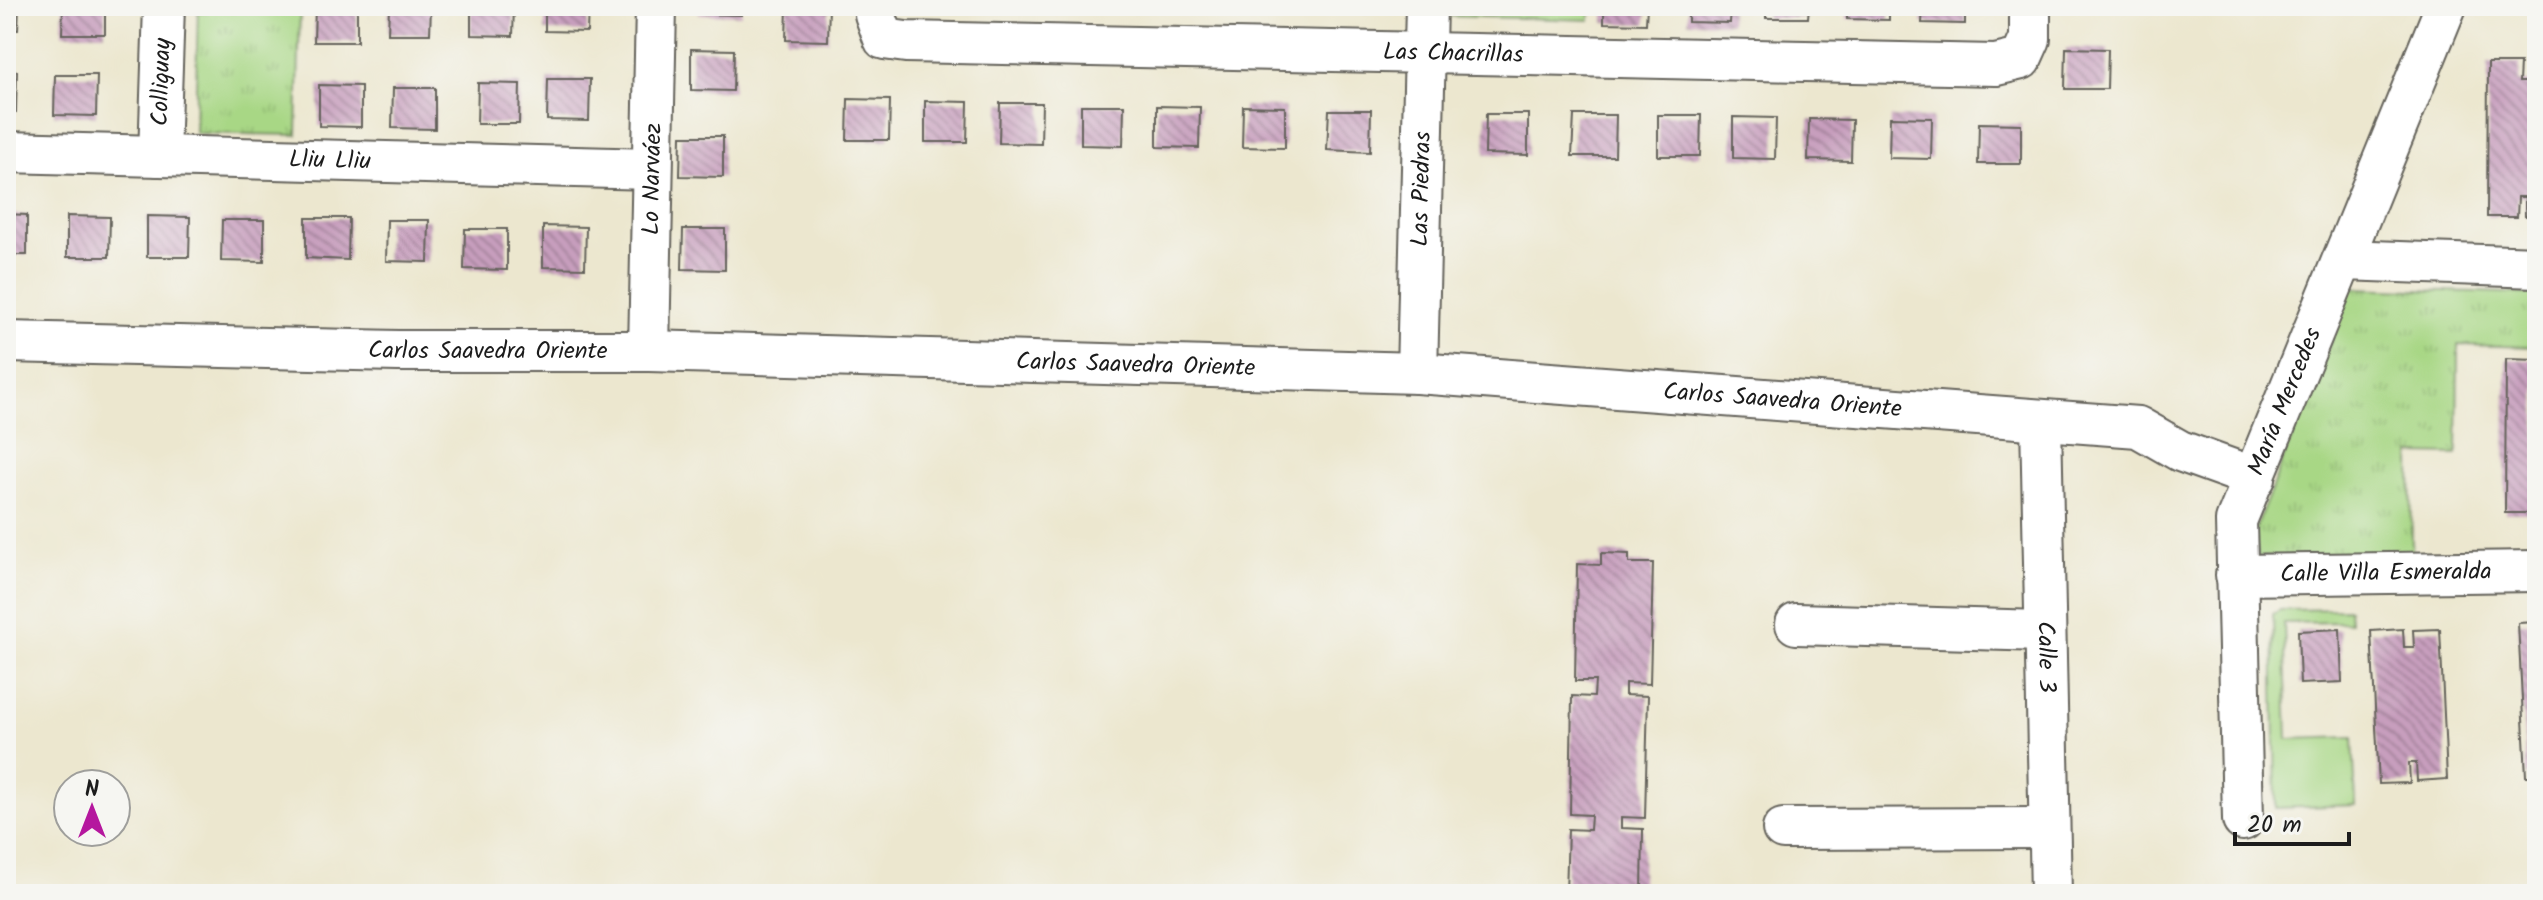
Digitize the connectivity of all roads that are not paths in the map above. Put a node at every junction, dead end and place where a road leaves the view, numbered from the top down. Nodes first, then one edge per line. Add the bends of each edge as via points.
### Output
1 (164, 6) edge
2 (656, 6) edge
3 (1426, 6) edge
4 (2030, 6) edge
5 (2446, 6) edge
6 (880, 22) edge
7 (1425, 53) junction
8 (6, 152) edge
9 (159, 156) junction
10 (652, 169) junction
11 (2344, 260) junction
12 (2537, 267) edge
13 (6, 342) edge
14 (649, 351) junction
15 (1417, 373) junction
16 (2041, 421) junction
17 (2255, 478) junction
18 (2537, 571) edge
19 (2236, 575) junction
20 (1796, 624) dead end
21 (2044, 631) junction
22 (2243, 820) dead end
23 (2047, 828) junction
24 (1783, 829) dead end
25 (2051, 894) edge

1 - 9 street, Colliguay
2 - 10 street, Lo Narváez
3 - 7 street, Las Piedras
4 - 7 street, Las Chacrillas via 2030,39 2021,59 1996,65
5 - 11 street, María Mercedes
6 - 7 street, Las Chacrillas via 906,42
7 - 15 street, Las Piedras
8 - 9 street, Lliu Lliu
9 - 10 street, Lliu Lliu
10 - 14 street, Lo Narváez
11 - 12 street
11 - 17 street, María Mercedes
13 - 14 street, Carlos Saavedra Oriente
14 - 15 street, Carlos Saavedra Oriente
15 - 16 street, Carlos Saavedra Oriente
16 - 17 street, Carlos Saavedra Oriente via 2138,427 2180,451
16 - 21 street, Calle 3
17 - 19 street, María Mercedes via 2236,521
18 - 19 street, Calle Villa Esmeralda
19 - 22 street, María Mercedes
20 - 21 street
21 - 23 street, Calle 3
23 - 24 street
23 - 25 street, Calle 3

